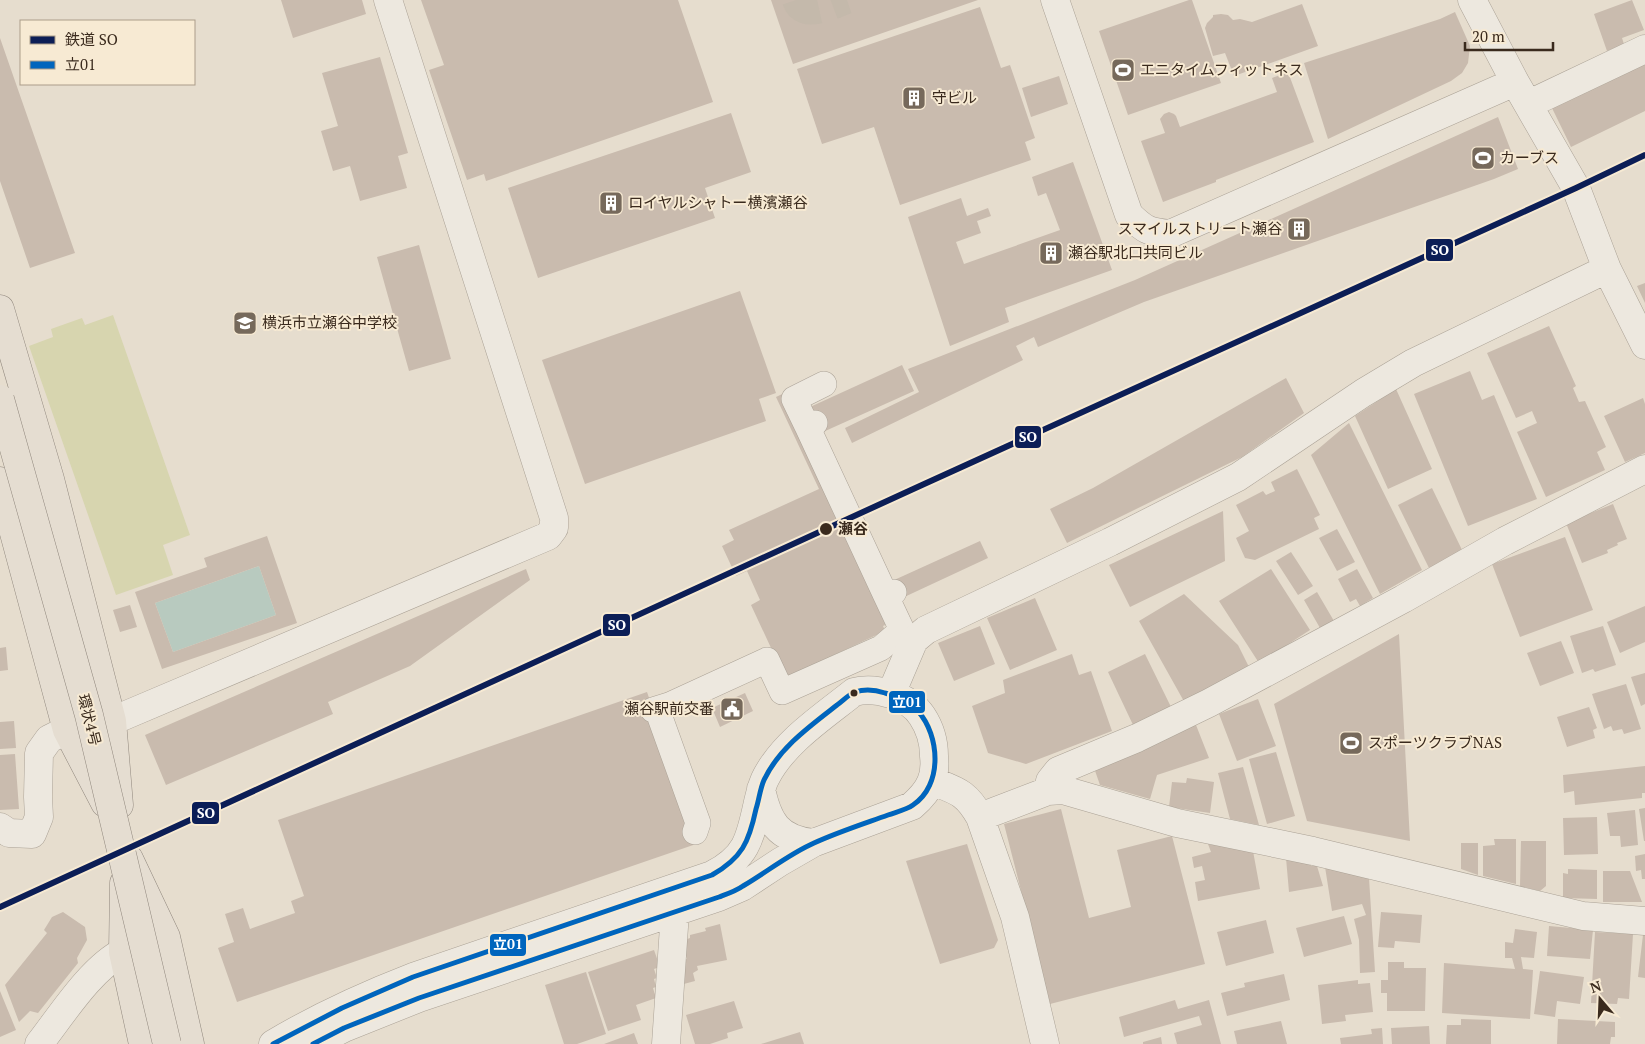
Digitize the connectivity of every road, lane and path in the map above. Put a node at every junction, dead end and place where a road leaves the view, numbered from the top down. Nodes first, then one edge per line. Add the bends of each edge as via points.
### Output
1 (388, 0) edge
2 (1055, 0) edge
3 (1472, 0) edge
4 (1645, 49) edge
5 (1522, 93) junction
6 (1607, 270) junction
7 (0, 309) edge
8 (1645, 345) edge
9 (824, 384) dead end
10 (0, 398) edge
11 (1645, 469) edge
12 (0, 481) edge
13 (891, 694) junction
14 (112, 721) junction
15 (67, 730) junction
16 (932, 781) junction
17 (761, 789) junction
18 (1048, 791) junction
19 (980, 817) junction
20 (0, 827) edge
21 (695, 832) dead end
22 (123, 843) junction
23 (813, 843) junction
24 (675, 912) junction
25 (1645, 921) edge
26 (166, 937) junction
27 (123, 952) junction
28 (40, 1044) edge
29 (144, 1044) edge
30 (167, 1044) edge
31 (190, 1044) edge
32 (273, 1044) edge
33 (313, 1044) edge
34 (666, 1044) edge
35 (1045, 1044) edge

1 - 14 street via 554,518 554,528 548,536
2 - 5 street via 1129,215 1152,233 1170,234
3 - 5 street
4 - 5 street
5 - 6 street via 1576,188
6 - 8 street
6 - 13 street via 1413,363 1238,477 926,630 914,640
7 - 14 main road via 50,479
9 - 21 street via 794,399 811,425 890,594 902,630 782,692 767,660 655,710 698,823
10 - 30 main road, 環状4号, bridge via 89,715
11 - 18 street via 1505,541 1209,703 1058,771 1050,781
12 - 15 main road
13 - 16 street via 921,714 931,733 935,768
13 - 17 street via 871,689 854,692 788,746
14 - 15 street
14 - 22 main road
15 - 20 street via 49,739 38,753 39,816 32,834 9,832
15 - 22 main road
16 - 19 street via 966,797
16 - 23 street via 912,806
17 - 23 street via 769,818 778,830 790,838
17 - 32 street via 747,843 727,867 712,875 412,977 313,1020
18 - 19 street
18 - 25 street via 1062,790 1177,823 1313,851 1583,916
19 - 35 street via 1015,918
22 - 26 main road
22 - 27 main road
23 - 24 street via 742,887
24 - 33 street via 420,998
24 - 34 street
26 - 27 street
26 - 31 main road
27 - 28 street via 98,971
27 - 29 main road

